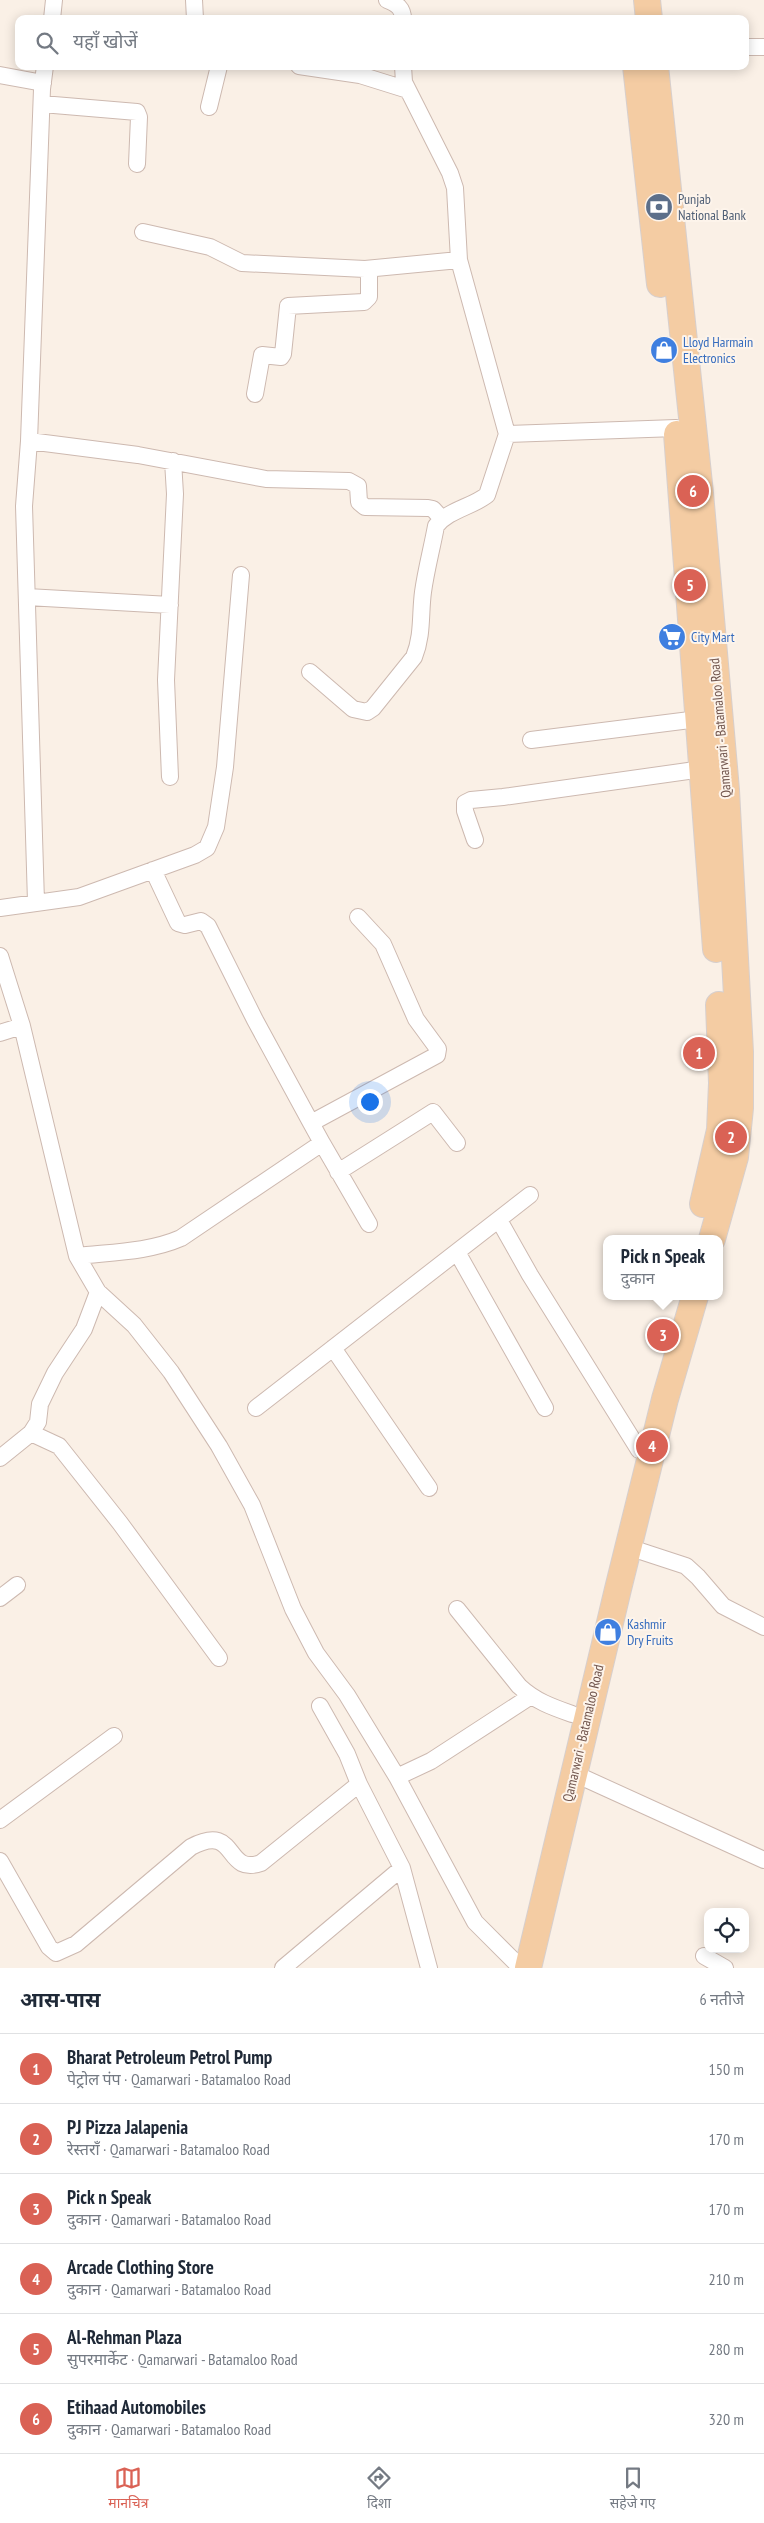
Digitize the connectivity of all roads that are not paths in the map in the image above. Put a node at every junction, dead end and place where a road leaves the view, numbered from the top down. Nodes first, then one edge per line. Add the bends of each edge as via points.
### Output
1 (54, 0) edge
2 (194, 0) edge
3 (388, 0) edge
4 (629, 0) edge
5 (647, 0) edge
6 (52, 15) edge
7 (195, 15) edge
8 (403, 15) edge
9 (631, 15) edge
10 (649, 15) edge
11 (764, 47) edge
12 (749, 48) edge
13 (45, 70) edge
14 (218, 70) edge
15 (330, 70) edge
16 (403, 70) edge
17 (636, 70) edge
18 (655, 70) edge
19 (0, 75) edge
20 (43, 83) junction
21 (408, 90) junction
22 (42, 104) junction
23 (209, 107) dead end
24 (137, 164) dead end
25 (143, 232) dead end
26 (459, 260) junction
27 (369, 269) junction
28 (254, 394) dead end
29 (676, 428) junction
30 (507, 434) junction
31 (29, 441) junction
32 (173, 461) junction
33 (442, 519) junction
34 (241, 575) dead end
35 (27, 597) junction
36 (170, 605) junction
37 (310, 672) dead end
38 (698, 719) junction
39 (531, 740) dead end
40 (702, 769) junction
41 (170, 777) dead end
42 (475, 840) dead end
43 (153, 870) junction
44 (36, 902) junction
45 (0, 908) edge
46 (358, 917) dead end
47 (0, 956) edge
48 (22, 1026) junction
49 (0, 1033) edge
50 (311, 1123) junction
51 (322, 1143) junction
52 (457, 1143) dead end
53 (338, 1172) junction
54 (530, 1195) dead end
55 (499, 1220) junction
56 (368, 1224) dead end
57 (695, 1235) edge
58 (713, 1235) edge
59 (457, 1252) junction
60 (78, 1256) junction
61 (98, 1292) junction
62 (679, 1300) edge
63 (694, 1300) edge
64 (333, 1348) junction
65 (256, 1408) dead end
66 (545, 1408) dead end
67 (31, 1433) junction
68 (640, 1450) junction
69 (0, 1458) edge
70 (429, 1488) dead end
71 (628, 1548) junction
72 (17, 1585) dead end
73 (0, 1598) edge
74 (457, 1609) dead end
75 (763, 1626) edge
76 (219, 1658) dead end
77 (531, 1696) junction
78 (320, 1706) dead end
79 (572, 1714) junction
80 (114, 1736) dead end
81 (574, 1774) junction
82 (397, 1777) junction
83 (359, 1784) junction
84 (0, 1820) edge
85 (764, 1860) edge
86 (0, 1861) edge
87 (402, 1868) junction
88 (704, 1956) dead end
89 (520, 1967) edge
90 (283, 1968) edge
91 (429, 1968) edge
92 (725, 1968) edge

1 - 6 street
2 - 7 street
3 - 8 street via 400,7
4 - 9 main road
5 - 10 main road
11 - 12 street
13 - 20 street
14 - 23 street
15 - 21 street via 360,74
16 - 21 street
17 - 29 main road, Qamarwari - Batamaloo Road
18 - 58 main road, Qamarwari - Batamaloo Road via 701,503 726,790 740,1052 740,1108 735,1157
19 - 20 street
20 - 22 street
21 - 26 street via 455,188
22 - 24 street via 137,112
22 - 31 street
25 - 27 street via 210,247 242,263
26 - 27 street
26 - 30 street
27 - 28 street via 369,297 364,302 288,306 283,354 281,357 262,355
29 - 30 street
29 - 38 main road, Qamarwari - Batamaloo Road
30 - 33 street via 487,494
31 - 32 street
31 - 35 street via 24,506
32 - 33 street via 266,479 350,481 358,486 359,502 363,506 428,508
32 - 36 street via 175,494
33 - 37 street via 436,526 423,592 418,648 373,708 367,712 353,709
34 - 43 street via 225,767 216,827 207,848
35 - 36 street
35 - 44 street
36 - 41 street via 166,680
38 - 39 street
38 - 40 main road, Qamarwari - Batamaloo Road
40 - 42 street via 471,800 465,803 465,811
40 - 57 main road, Qamarwari - Batamaloo Road via 722,1084 720,1130
43 - 44 street via 79,897
43 - 50 street via 178,923 185,926 201,921 208,926
44 - 45 street
46 - 50 street via 383,944 416,1019 438,1052 432,1059
47 - 48 street
48 - 49 street
48 - 60 street
50 - 51 street
51 - 53 street
51 - 60 street via 181,1238 140,1249
52 - 53 street via 433,1112
53 - 56 street
54 - 55 street
55 - 59 street
55 - 68 street
59 - 64 street
59 - 66 street
60 - 61 street
61 - 67 street via 84,1330 55,1373 40,1404 38,1422
61 - 82 street via 134,1325 171,1372 219,1446 252,1506 293,1609 316,1654 347,1695
62 - 68 main road, Qamarwari - Batamaloo Road
63 - 71 main road, Qamarwari - Batamaloo Road
64 - 65 street
64 - 70 street
67 - 69 street
67 - 76 street via 59,1446
68 - 79 main road, Qamarwari - Batamaloo Road
71 - 75 street via 686,1566 723,1606
71 - 81 main road, Qamarwari - Batamaloo Road
72 - 73 street
74 - 77 street via 519,1686
77 - 79 street
77 - 82 street via 431,1761
78 - 83 street via 347,1754
79 - 89 main road, Qamarwari - Batamaloo Road
80 - 84 street
81 - 85 street
81 - 89 main road, Qamarwari - Batamaloo Road
82 - 89 street via 475,1922
83 - 86 street via 252,1866 242,1864 223,1842 214,1839 191,1847 76,1944 56,1952 49,1947
83 - 87 street
87 - 90 street
87 - 91 street
88 - 92 street

